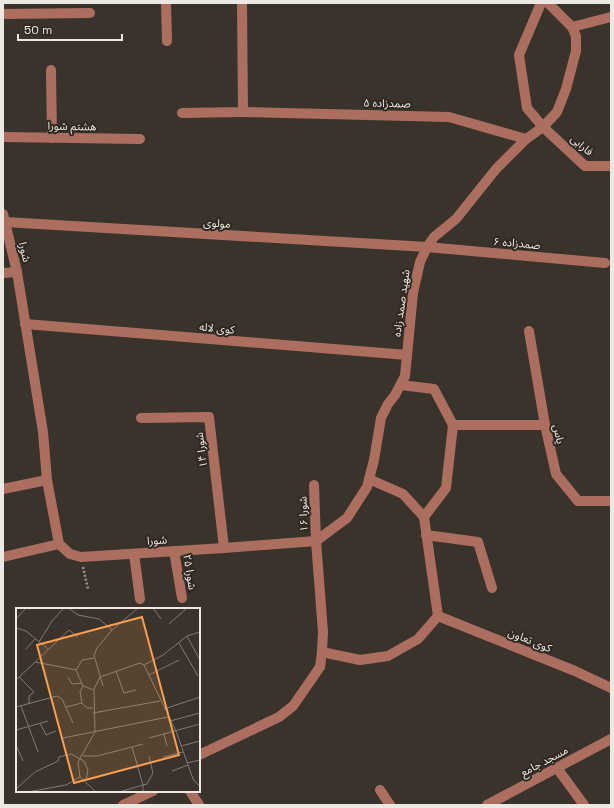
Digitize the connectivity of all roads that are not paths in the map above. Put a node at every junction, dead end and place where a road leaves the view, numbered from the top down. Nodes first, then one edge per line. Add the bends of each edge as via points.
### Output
1 (166, 3) edge
2 (242, 3) edge
3 (541, 3) edge
4 (548, 3) edge
5 (90, 13) dead end
6 (3, 14) edge
7 (611, 17) edge
8 (572, 27) junction
9 (167, 41) dead end
10 (51, 70) dead end
11 (243, 112) junction
12 (182, 113) dead end
13 (543, 127) junction
14 (3, 137) edge
15 (52, 138) junction
16 (526, 139) junction
17 (140, 140) dead end
18 (611, 166) edge
19 (4, 218) edge
20 (427, 247) junction
21 (605, 262) dead end
22 (17, 272) junction
23 (3, 273) edge
24 (25, 324) junction
25 (529, 331) dead end
26 (407, 355) junction
27 (401, 385) junction
28 (141, 418) dead end
29 (453, 425) junction
30 (545, 425) junction
31 (369, 479) junction
32 (47, 480) junction
33 (314, 485) dead end
34 (3, 489) edge
35 (611, 501) edge
36 (424, 517) junction
37 (426, 535) junction
38 (316, 541) junction
39 (59, 544) junction
40 (224, 548) junction
41 (174, 551) junction
42 (134, 554) junction
43 (3, 557) edge
44 (492, 588) dead end
45 (182, 598) dead end
46 (140, 599) dead end
47 (438, 616) junction
48 (322, 652) junction
49 (611, 688) edge
50 (611, 739) edge
51 (200, 755) edge
52 (557, 768) junction
53 (380, 790) dead end
54 (151, 792) edge
55 (191, 792) edge
56 (122, 805) edge
57 (199, 805) edge
58 (390, 805) edge
59 (487, 805) edge
60 (584, 805) edge

1 - 9 street
2 - 11 street
3 - 13 street, فارابی via 519,55 527,108
4 - 8 street
5 - 6 street
7 - 8 street
8 - 13 street, شهید صمد زاده via 576,36 576,51 566,89 557,112
10 - 15 street
11 - 12 street, صمدزاده ۵
11 - 16 street, صمدزاده ۵ via 449,117
13 - 16 street, شهید صمد زاده
13 - 18 street, فارابی via 584,166
14 - 15 street, هشتم شورا
15 - 17 street, هشتم شورا
16 - 20 street, شهید صمد زاده via 496,169 456,219 434,237
19 - 20 street, مولوی
19 - 22 street, شورا
20 - 21 street, صمدزاده ۶
20 - 26 street, شهید صمد زاده via 420,262 413,293
22 - 23 street
22 - 24 street, شورا
24 - 26 street, کوی لاله
24 - 32 street, شورا via 43,432
25 - 30 street, یاس
26 - 27 street, شهید صمد زاده via 405,376
27 - 29 street via 434,389
27 - 31 street, شهید صمد زاده via 381,418
28 - 40 street, شورا ۱۴ via 209,417
29 - 30 street
29 - 36 street via 446,488
30 - 35 street, یاس via 556,474 578,501
31 - 36 street via 403,494
31 - 38 street, شهید صمد زاده via 347,518
32 - 34 street
32 - 39 street, شورا
33 - 38 street, شورا ۱۶
36 - 37 street
37 - 44 street via 478,542
37 - 47 street
38 - 40 street, شورا
38 - 48 street via 323,632
39 - 42 street, شورا via 70,554 81,557
39 - 43 street
40 - 41 street, شورا
41 - 42 street, شورا
41 - 45 street, شورا ۲۵
42 - 46 street
47 - 48 street via 418,640 388,656 360,660
47 - 49 street, کوی تعاون
48 - 51 street via 320,667 293,706 279,717
50 - 52 street, مسجد جامع
52 - 59 street, مسجد جامع
52 - 60 street
53 - 58 street
54 - 56 street
55 - 57 street

